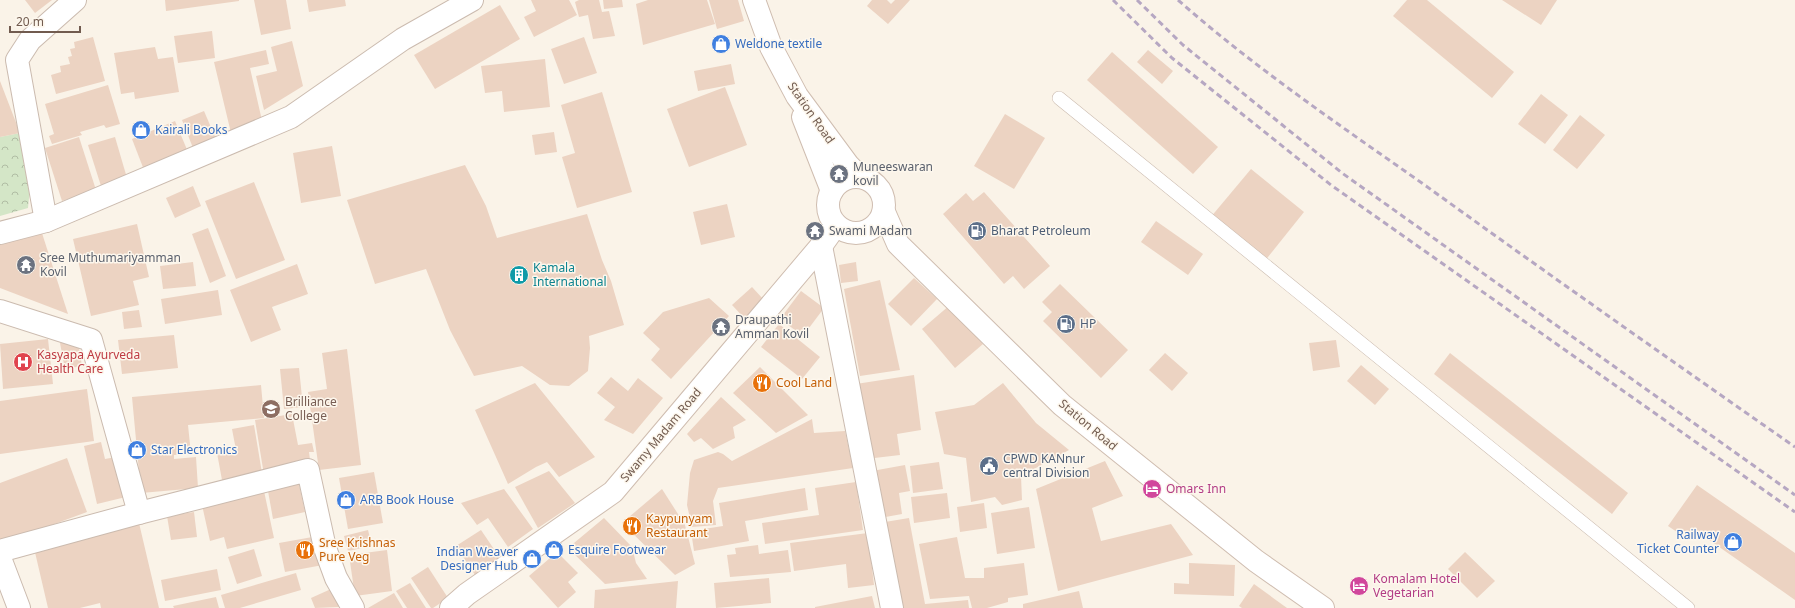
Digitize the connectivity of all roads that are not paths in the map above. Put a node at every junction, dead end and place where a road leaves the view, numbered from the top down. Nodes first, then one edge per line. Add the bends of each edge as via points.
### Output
1 (75, 0) edge
2 (472, 0) edge
3 (754, 0) edge
4 (10, 55) edge
5 (797, 96) junction
6 (1059, 98) dead end
7 (860, 177) junction
8 (832, 191) junction
9 (884, 212) junction
10 (46, 221) junction
11 (836, 225) junction
12 (866, 232) junction
13 (0, 233) edge
14 (898, 244) junction
15 (821, 246) junction
16 (0, 310) edge
17 (139, 513) junction
18 (0, 551) edge
19 (0, 558) edge
20 (1671, 603) edge
21 (19, 608) edge
22 (353, 608) edge
23 (451, 608) edge
24 (892, 608) edge
25 (1324, 608) edge
26 (1688, 608) edge

1 - 4 street
2 - 10 street via 403,40 291,117
3 - 5 street, Station Road via 771,47
4 - 10 street via 17,60
5 - 7 street, Station Road via 848,166
5 - 8 street via 806,128
6 - 20 lane
7 - 8 street via 850,177 842,181
7 - 9 street via 873,182 882,193 885,202
8 - 11 street via 828,204 829,213
9 - 12 street via 874,227
9 - 14 street, Station Road
10 - 13 street
11 - 12 street via 848,232
11 - 15 street, Swamy Madam Road
12 - 14 street
14 - 25 street, Station Road via 1062,404 1256,561
15 - 23 street, Swamy Madam Road via 613,492 467,594
15 - 24 street
16 - 17 street via 91,340
17 - 18 street
17 - 22 street via 308,470 325,548 336,578
19 - 21 street
20 - 26 lane

